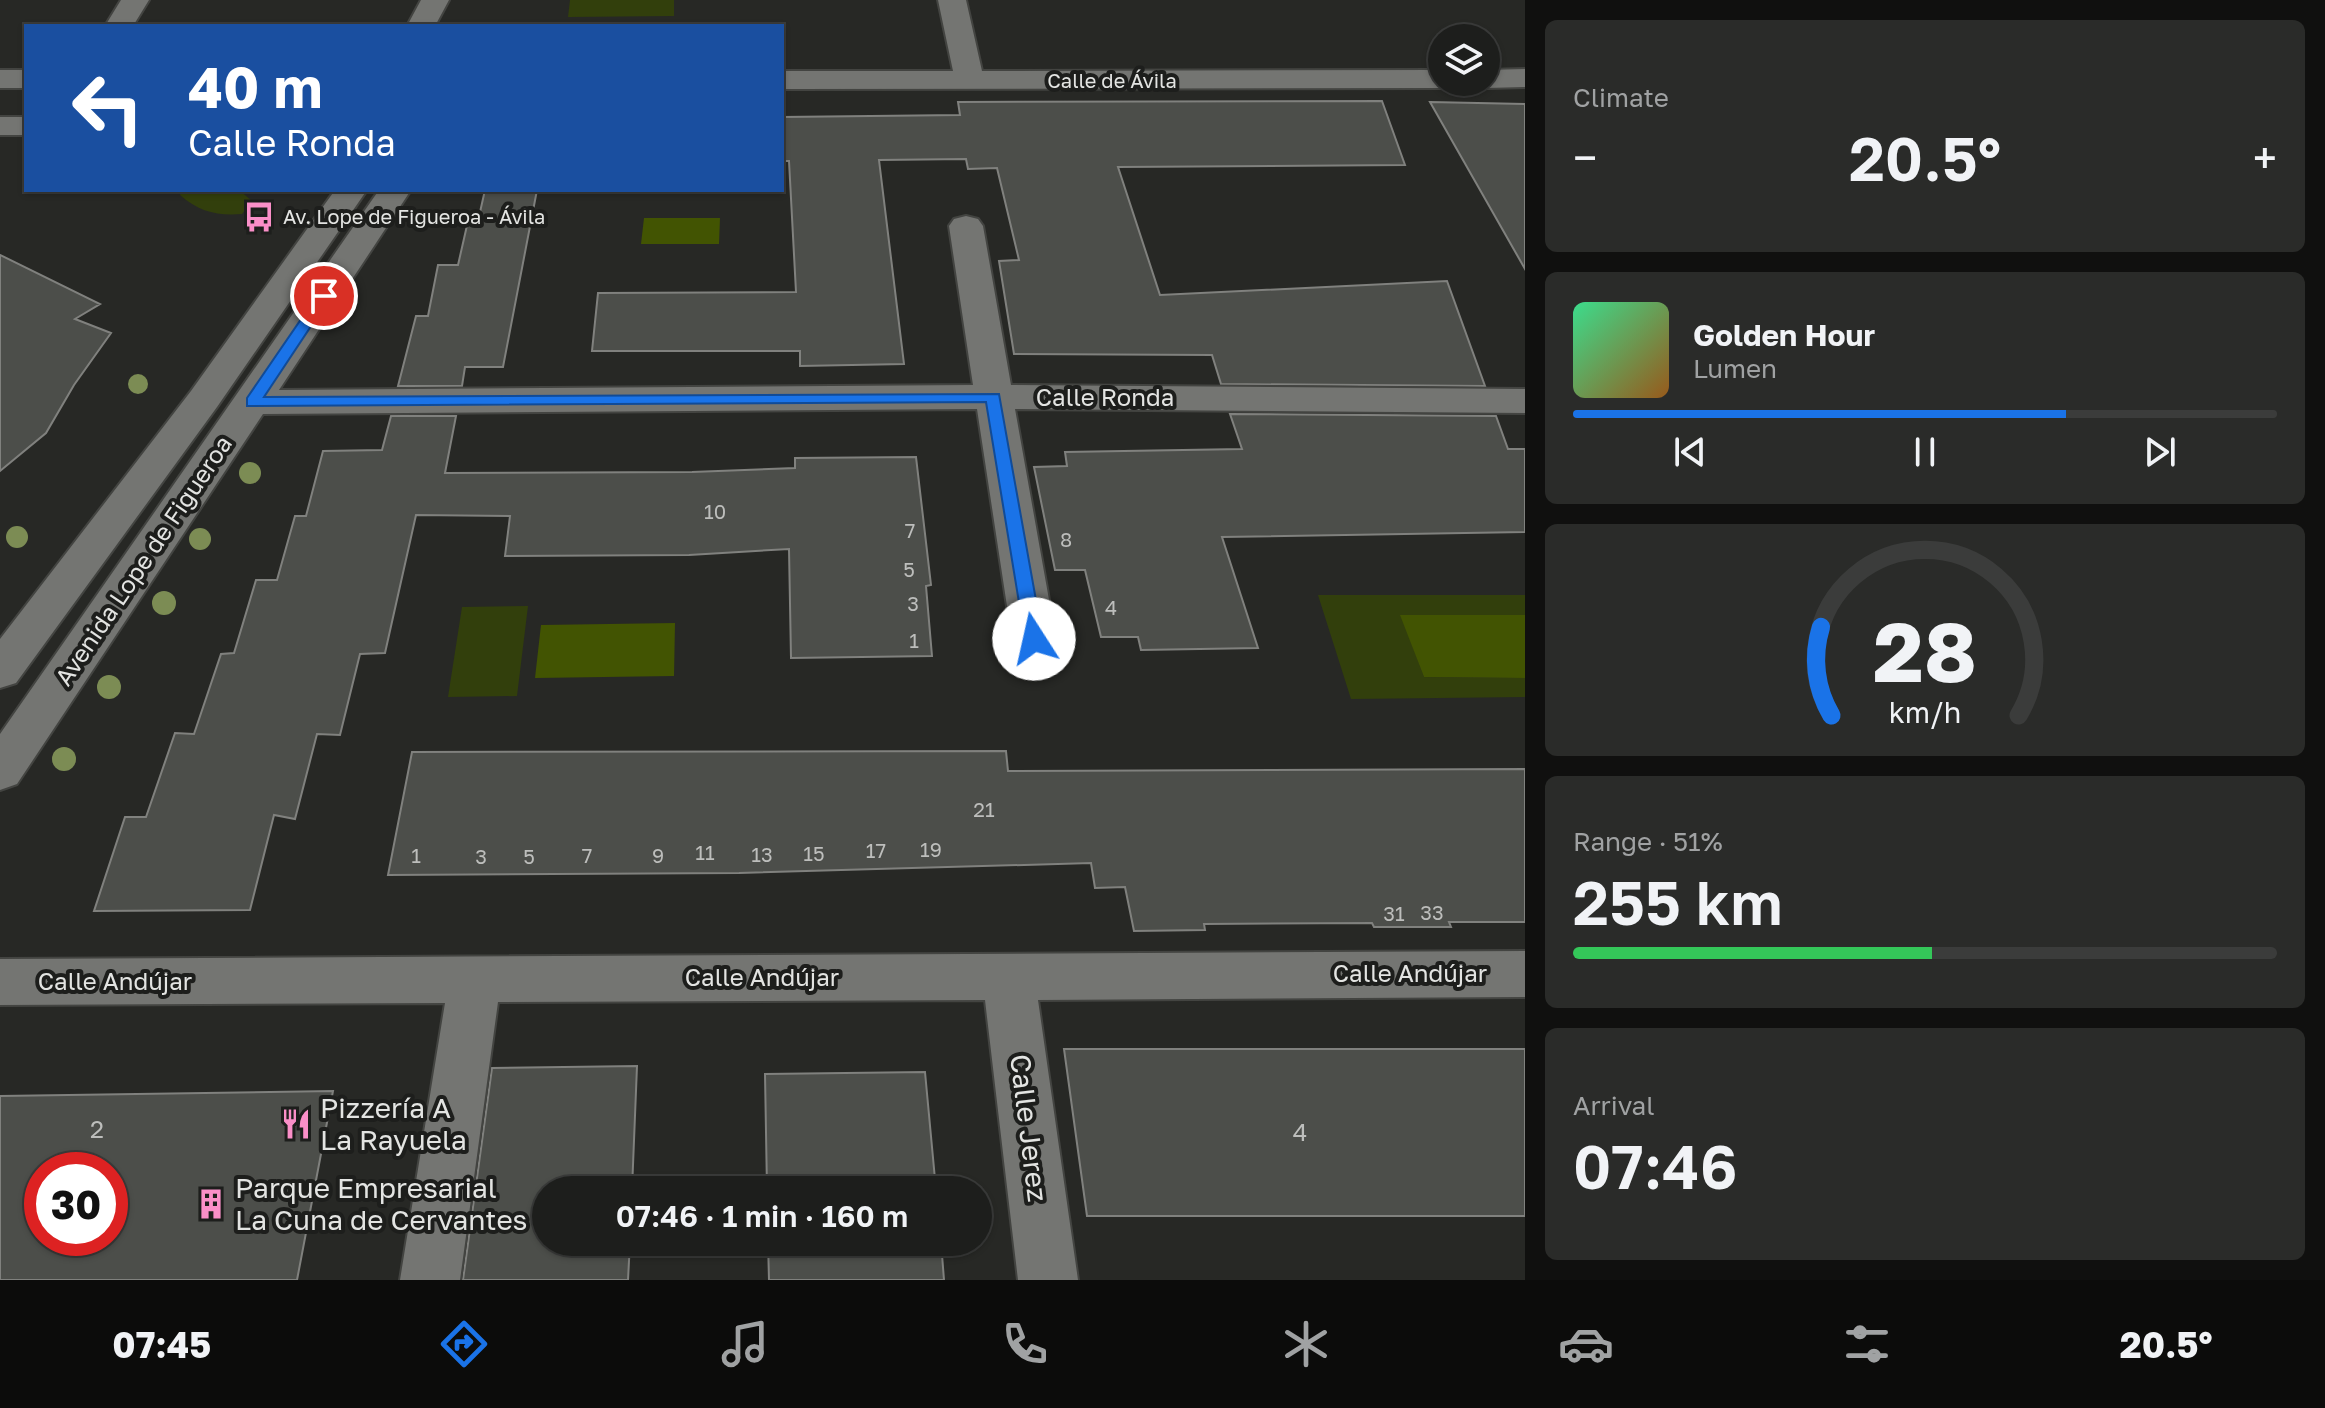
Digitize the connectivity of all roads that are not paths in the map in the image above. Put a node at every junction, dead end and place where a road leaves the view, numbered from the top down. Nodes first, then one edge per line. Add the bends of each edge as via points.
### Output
1 (135, 0) edge
2 (435, 0) edge
3 (952, 0) edge
4 (120, 24) edge
5 (422, 24) edge
6 (1525, 78) edge
7 (0, 79) edge
8 (24, 79) edge
9 (969, 79) junction
10 (1428, 79) edge
11 (1500, 79) edge
12 (784, 80) edge
13 (0, 126) edge
14 (24, 126) edge
15 (350, 192) edge
16 (394, 192) edge
17 (966, 226) dead end
18 (993, 397) junction
19 (1525, 401) edge
20 (253, 402) junction
21 (1034, 639) dead end
22 (0, 671) edge
23 (0, 771) edge
24 (1525, 974) edge
25 (1009, 977) junction
26 (475, 979) junction
27 (0, 982) edge
28 (430, 1280) edge
29 (1048, 1280) edge

1 - 4 street
2 - 5 street
3 - 9 street
6 - 11 street
7 - 8 street
9 - 10 street, Calle de Ávila
9 - 12 street, Calle de Ávila
13 - 14 street
15 - 22 street, Avenida Lope de Figueroa via 204,399
16 - 20 street, Avenida Lope de Figueroa
17 - 18 street
18 - 19 street, Calle Ronda
18 - 20 street, Calle Ronda
18 - 21 street
20 - 23 street, Avenida Lope de Figueroa
24 - 25 street, Calle Andújar
25 - 26 street, Calle Andújar
25 - 29 street, Calle Jerez
26 - 27 street, Calle Andújar
26 - 28 street

